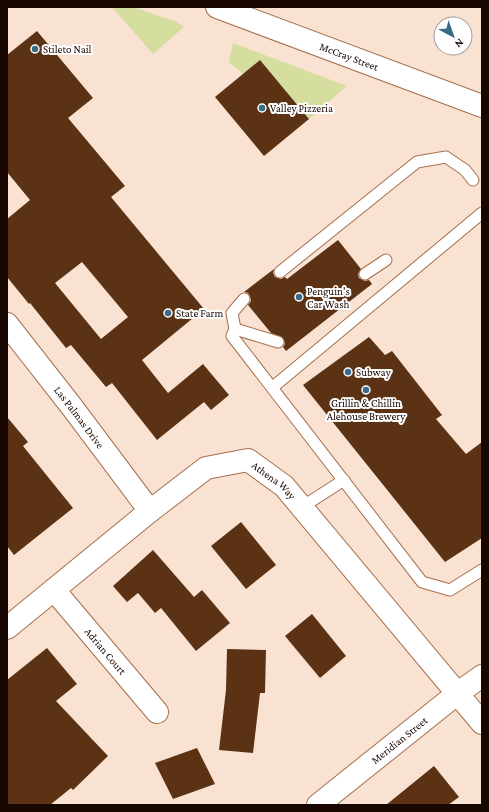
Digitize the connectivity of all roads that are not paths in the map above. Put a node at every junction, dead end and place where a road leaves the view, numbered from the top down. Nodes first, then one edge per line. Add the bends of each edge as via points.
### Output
1 (217, 7) edge
2 (482, 106) edge
3 (473, 180) dead end
4 (482, 214) edge
5 (386, 260) dead end
6 (280, 272) dead end
7 (365, 274) dead end
8 (244, 299) dead end
9 (7, 324) edge
10 (235, 329) junction
11 (278, 342) dead end
12 (273, 387) junction
13 (344, 480) junction
14 (302, 507) junction
15 (150, 511) junction
16 (482, 570) edge
17 (54, 590) junction
18 (7, 628) edge
19 (482, 676) edge
20 (458, 693) junction
21 (157, 712) dead end
22 (482, 723) edge
23 (318, 805) edge

1 - 2 street, McCray Street
3 - 6 lane via 465,170 446,157 417,162
4 - 12 lane
5 - 7 lane
8 - 10 lane via 232,313
9 - 15 street, Las Palmas Drive
10 - 11 lane
10 - 12 lane via 232,336
12 - 13 lane
13 - 14 lane
13 - 16 lane via 422,582 450,590
14 - 15 street, Athena Way via 284,486 248,460 206,468
14 - 20 street, Athena Way
15 - 17 street, Athena Way
17 - 18 street, Athena Way
17 - 21 street, Adrian Court
19 - 20 street, Meridian Street
20 - 22 street, Athena Way
20 - 23 street, Meridian Street

